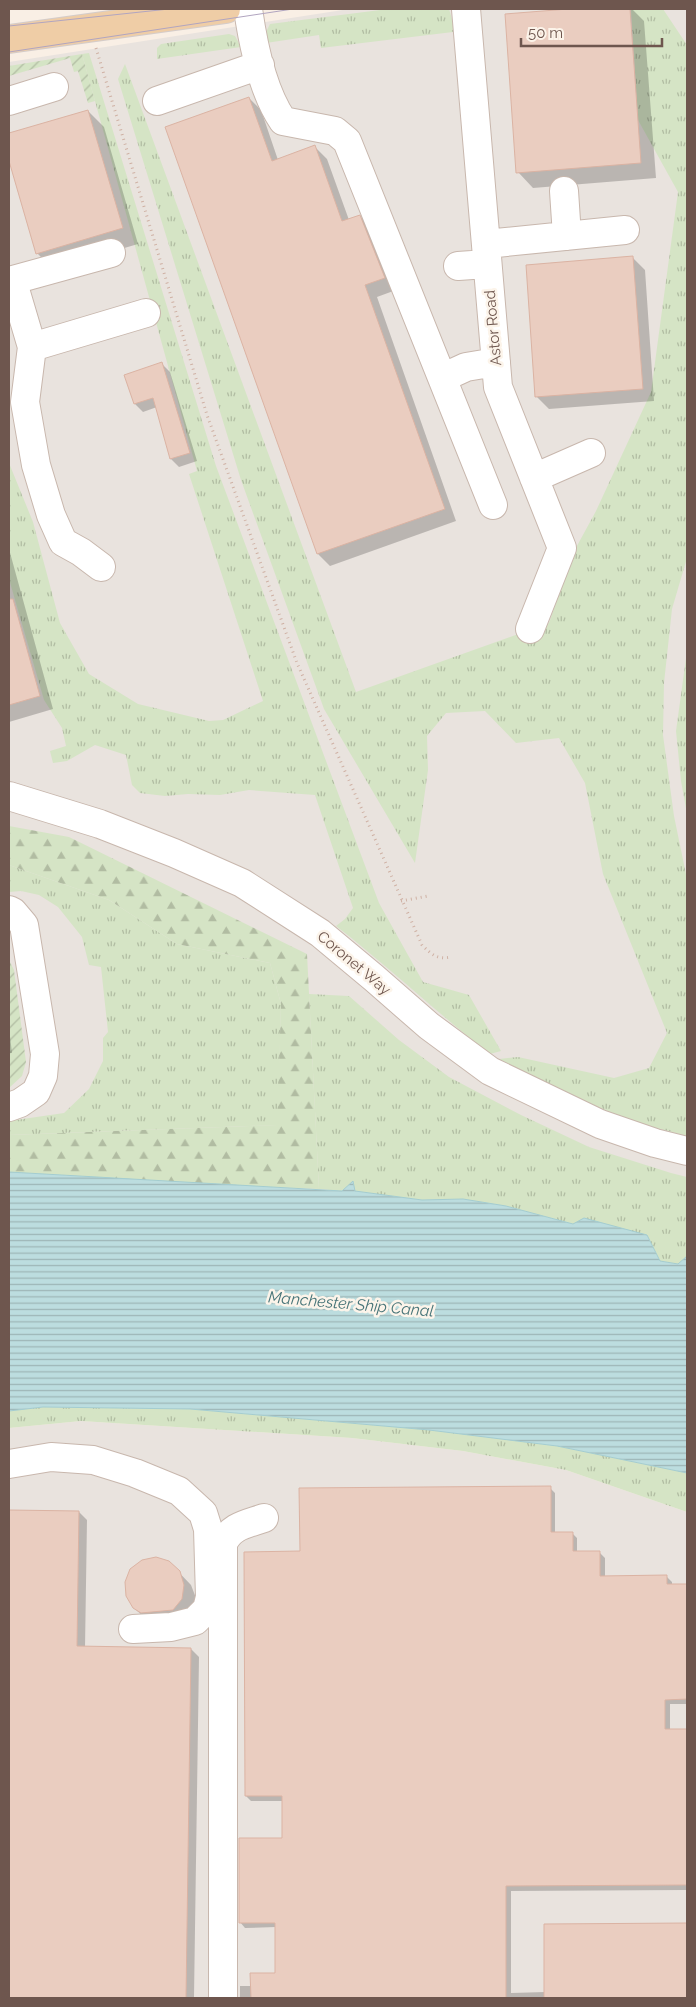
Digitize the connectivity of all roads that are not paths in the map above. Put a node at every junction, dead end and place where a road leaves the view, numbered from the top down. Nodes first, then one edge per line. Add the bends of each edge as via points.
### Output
1 (226, 9) edge
2 (248, 9) edge
3 (466, 9) edge
4 (9, 39) edge
5 (260, 65) junction
6 (54, 87) dead end
7 (9, 101) edge
8 (157, 101) dead end
9 (564, 191) dead end
10 (625, 230) dead end
11 (567, 236) junction
12 (111, 252) dead end
13 (487, 254) junction
14 (458, 266) dead end
15 (11, 279) edge
16 (146, 314) dead end
17 (32, 347) junction
18 (496, 362) junction
19 (442, 378) junction
20 (591, 454) dead end
21 (534, 478) junction
22 (494, 505) dead end
23 (101, 567) dead end
24 (530, 630) dead end
25 (9, 796) edge
26 (9, 910) edge
27 (9, 1107) edge
28 (687, 1151) edge
29 (9, 1464) edge
30 (264, 1518) dead end
31 (133, 1629) dead end
32 (223, 1998) edge

1 - 4 main road
2 - 5 street
3 - 13 street, Astor Road
5 - 8 street
5 - 19 street via 273,106 283,121 335,131 347,141
6 - 7 street
9 - 11 street
10 - 11 street
11 - 13 street
12 - 15 street
13 - 14 street
13 - 18 street, Astor Road
15 - 17 street
16 - 17 street
17 - 23 street via 25,402 36,465 51,515 63,542
18 - 19 street via 466,367
18 - 21 street, Astor Road via 498,387
19 - 22 street
20 - 21 street
21 - 24 street, Astor Road via 562,548
25 - 28 street, Coronet Way via 100,824 242,883 320,933 428,1026 490,1071 600,1124
26 - 27 street via 24,925 44,1054 43,1076 36,1092
29 - 31 street via 51,1457 93,1460 179,1490 203,1513 208,1529 208,1609 195,1621 171,1628
30 - 32 street via 236,1528 226,1535 223,1544

